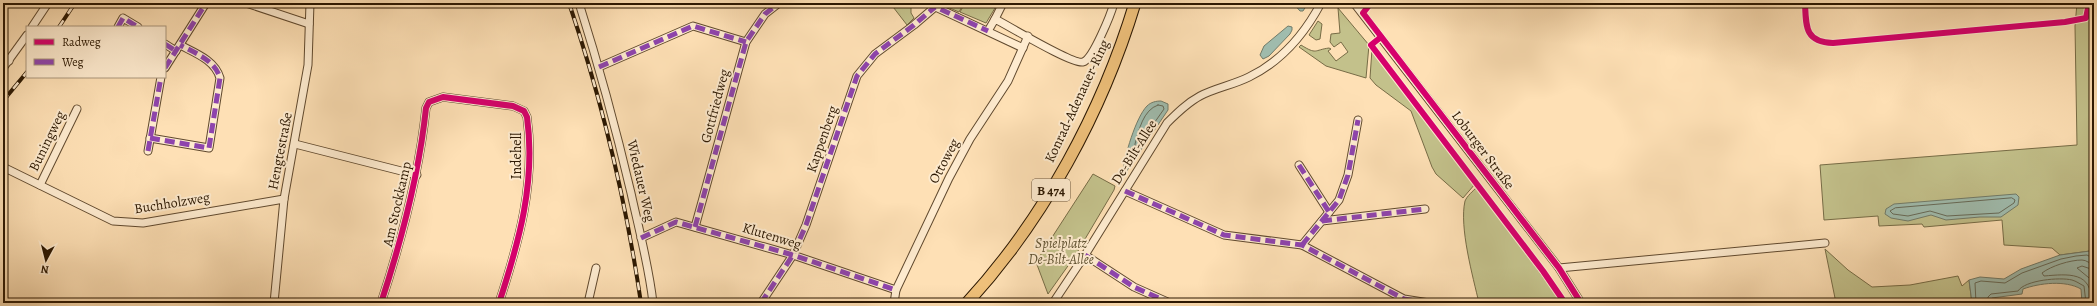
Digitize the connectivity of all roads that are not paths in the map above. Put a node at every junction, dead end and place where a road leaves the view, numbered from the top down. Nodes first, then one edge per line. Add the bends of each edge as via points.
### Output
1 (48, 3) edge
2 (206, 3) edge
3 (246, 3) edge
4 (310, 3) edge
5 (579, 3) edge
6 (779, 3) edge
7 (927, 3) edge
8 (1003, 3) edge
9 (1114, 3) edge
10 (1135, 3) edge
11 (1321, 3) edge
12 (1354, 3) edge
13 (935, 7) junction
14 (995, 19) junction
15 (309, 24) junction
16 (33, 26) edge
17 (119, 26) edge
18 (136, 26) edge
19 (988, 31) junction
20 (26, 36) edge
21 (1028, 36) junction
22 (746, 42) junction
23 (166, 44) edge
24 (178, 48) junction
25 (1023, 48) junction
26 (3, 56) edge
27 (9, 61) junction
28 (166, 66) edge
29 (599, 67) junction
30 (3, 68) edge
31 (161, 78) edge
32 (77, 108) dead end
33 (426, 108) joint
34 (1358, 120) dead end
35 (150, 138) junction
36 (295, 144) junction
37 (148, 151) dead end
38 (1299, 165) dead end
39 (3, 167) edge
40 (417, 175) junction
41 (40, 185) junction
42 (1125, 190) junction
43 (284, 199) junction
44 (1425, 209) dead end
45 (1329, 212) junction
46 (1322, 221) junction
47 (695, 227) junction
48 (641, 238) junction
49 (1825, 242) dead end
50 (1302, 245) junction
51 (793, 255) junction
52 (1085, 255) junction
53 (596, 268) dead end
54 (1559, 268) junction
55 (896, 290) junction
56 (274, 303) edge
57 (381, 303) edge
58 (499, 303) edge
59 (588, 303) edge
60 (653, 303) edge
61 (761, 303) edge
62 (894, 303) edge
63 (967, 303) edge
64 (1053, 303) edge
65 (1170, 303) edge
66 (1429, 303) edge
67 (1581, 303) edge

1 - 16 street
2 - 24 street
3 - 15 street
4 - 15 street, Hengtestraße
5 - 29 street, Wiedauer Weg
6 - 22 street, Gottfriedweg via 765,14
7 - 13 street
8 - 14 street
9 - 21 street via 1088,60 1083,62 1061,55 1036,43
10 - 63 main road, Konrad-Adenauer-Ring / B 474 via 1100,95 1065,165 1016,243
11 - 42 street, De-Bilt-Allee via 1301,37 1278,58 1249,77 1200,96 1174,116 1160,133
12 - 54 street, Loburger Straße
13 - 19 street
13 - 51 street, Kappenberg via 875,54 857,76 806,225
14 - 19 street
14 - 21 street
15 - 36 street, Hengtestraße via 308,65
17 - 18 street via 123,18
19 - 25 street
20 - 27 street
21 - 25 street, Ottoweg
22 - 29 street via 693,26
22 - 47 street, Gottfriedweg
23 - 24 street
24 - 28 street
24 - 35 street via 203,58 218,71 220,78 209,148
25 - 55 street, Ottoweg via 1008,81 970,139 949,178
26 - 27 street
27 - 30 street
29 - 48 street, Wiedauer Weg
31 - 35 street
32 - 41 street, Buningweg
33 - 40 street, Am Stockkamp
33 - 58 street, Indehell via 429,102 444,97 513,106 524,111 527,117 531,159 525,211
34 - 45 street via 1348,175 1339,200
35 - 37 street
36 - 40 street
36 - 43 street, Hengtestraße
38 - 45 street
39 - 41 street, Buchholzweg
40 - 57 street, Am Stockkamp via 397,256
41 - 43 street, Buchholzweg via 113,221 128,223 143,223
42 - 50 street via 1168,212 1224,235
42 - 52 street, De-Bilt-Allee
43 - 56 street, Hengtestraße
44 - 46 street
45 - 46 street
46 - 50 street
47 - 48 street, Klutenweg via 676,222
47 - 51 street, Klutenweg
48 - 60 street, Wiedauer Weg
49 - 54 street
50 - 66 street via 1404,299
51 - 55 street, Klutenweg
51 - 61 street, Kappenberg
52 - 64 street, De-Bilt-Allee
52 - 65 street via 1134,287
53 - 59 street
54 - 67 street, Loburger Straße
55 - 62 street, Ottoweg

